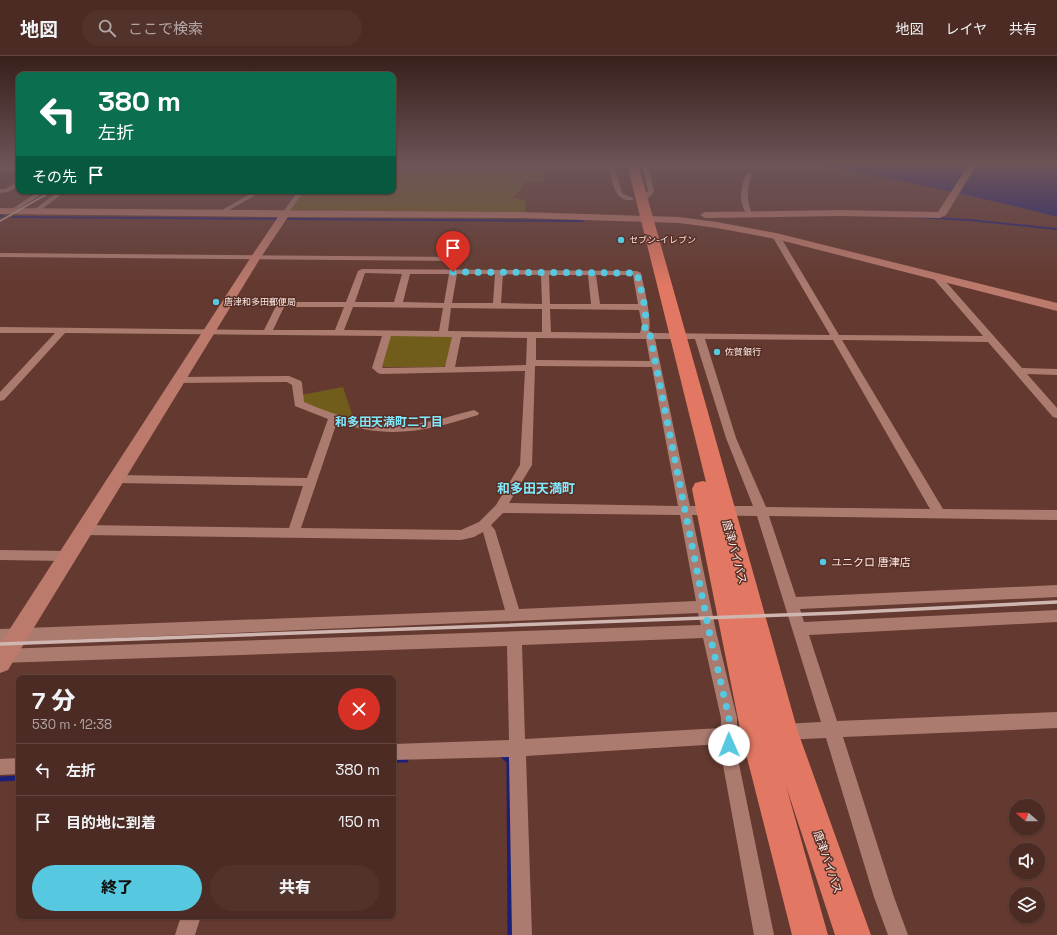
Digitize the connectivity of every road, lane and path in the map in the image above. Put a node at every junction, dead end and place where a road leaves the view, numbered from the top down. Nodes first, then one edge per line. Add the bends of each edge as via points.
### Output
1 (22, 205) edge
2 (44, 205) edge
3 (235, 205) edge
4 (291, 205) edge
5 (634, 205) edge
6 (638, 205) edge
7 (638, 205) edge
8 (642, 205) edge
9 (745, 205) edge
10 (948, 205) edge
11 (639, 209) junction
12 (0, 210) edge
13 (12, 211) junction
14 (36, 211) junction
15 (220, 213) junction
16 (749, 214) junction
17 (282, 218) junction
18 (776, 236) junction
19 (0, 255) edge
20 (256, 257) junction
21 (458, 259) dead end
22 (407, 271) junction
23 (453, 272) junction
24 (499, 272) junction
25 (545, 272) junction
26 (592, 273) junction
27 (936, 276) junction
28 (350, 305) junction
29 (398, 305) junction
30 (448, 306) junction
31 (497, 306) junction
32 (546, 306) junction
33 (596, 307) junction
34 (644, 307) junction
35 (1057, 307) edge
36 (0, 330) edge
37 (63, 330) junction
38 (209, 331) junction
39 (267, 332) junction
40 (339, 332) junction
41 (387, 333) junction
42 (443, 333) junction
43 (457, 333) junction
44 (532, 334) junction
45 (547, 334) junction
46 (673, 336) junction
47 (836, 337) junction
48 (990, 339) junction
49 (656, 364) junction
50 (530, 365) junction
51 (449, 370) junction
52 (1018, 371) junction
53 (1057, 372) edge
54 (179, 380) junction
55 (0, 398) edge
56 (1052, 404) edge
57 (474, 413) dead end
58 (1057, 415) edge
59 (333, 418) junction
60 (116, 479) junction
61 (311, 482) junction
62 (500, 508) junction
63 (760, 510) junction
64 (705, 511) junction
65 (939, 513) junction
66 (1057, 515) edge
67 (483, 526) junction
68 (83, 530) junction
69 (293, 533) junction
70 (0, 555) edge
71 (67, 556) junction
72 (1057, 591) edge
73 (791, 603) junction
74 (704, 607) junction
75 (513, 616) junction
76 (1057, 616) edge
77 (799, 628) junction
78 (709, 631) junction
79 (17, 635) junction
80 (0, 636) edge
81 (514, 639) junction
82 (1, 658) edge
83 (1057, 720) edge
84 (832, 730) junction
85 (783, 732) junction
86 (756, 734) junction
87 (728, 736) junction
88 (517, 748) junction
89 (396, 752) edge
90 (16, 766) edge
91 (0, 767) edge
92 (190, 919) edge
93 (185, 935) edge
94 (522, 935) edge
95 (764, 935) edge
96 (810, 935) edge
97 (853, 935) edge
98 (898, 935) edge

1 - 13 street
2 - 14 street
3 - 15 street
4 - 17 street
5 - 11 street
6 - 11 highway, 唐津バイパス
7 - 11 highway, 唐津バイパス
8 - 11 street
9 - 16 street
10 - 16 street via 943,213 935,216 861,213
11 - 16 street
11 - 17 street via 494,215
11 - 18 street
11 - 46 highway, 唐津バイパス
12 - 13 street
13 - 14 street
14 - 15 street
15 - 17 street
17 - 20 street
18 - 27 street
18 - 47 street
19 - 20 street
20 - 21 street
20 - 38 street
22 - 23 street
22 - 28 street via 362,271
22 - 29 street
23 - 24 street
23 - 30 street
24 - 25 street
24 - 31 street
25 - 26 street
25 - 32 street
26 - 33 street
26 - 34 street via 637,273
27 - 35 street
27 - 48 street
28 - 29 street
28 - 39 street via 282,304
28 - 40 street
29 - 30 street
30 - 31 street
30 - 42 street
31 - 32 street
32 - 33 street
32 - 45 street
33 - 34 street
34 - 46 street via 644,332
36 - 37 street
37 - 38 street
37 - 55 street
38 - 39 street
38 - 54 street
39 - 40 street
40 - 41 street
41 - 42 street
41 - 51 street via 377,368 381,371
42 - 43 street
43 - 44 street
43 - 51 street
44 - 45 street
44 - 50 street
45 - 46 street
46 - 47 street
46 - 49 street
46 - 63 street via 731,438
46 - 64 highway, 唐津バイパス
47 - 48 street
47 - 65 street
48 - 52 street
49 - 50 street
49 - 64 street
50 - 51 street
50 - 62 street via 526,465
52 - 53 street
52 - 56 street
54 - 59 street via 289,379 297,384 300,404
54 - 60 street
56 - 58 street
57 - 59 street via 409,428 373,428
59 - 61 street
60 - 61 street
60 - 68 street
61 - 69 street
62 - 64 street
62 - 67 street
63 - 64 street
63 - 65 street
63 - 73 street
64 - 74 street
64 - 85 highway, 唐津バイパス
64 - 86 highway, 唐津バイパス
65 - 66 street
67 - 69 street via 461,535
67 - 75 street via 489,530
68 - 69 street
68 - 71 street
70 - 71 street
71 - 79 street
72 - 73 street
73 - 77 street
74 - 75 street
74 - 78 street
75 - 79 street
76 - 77 street
77 - 84 street
78 - 81 street
78 - 87 street via 729,718
79 - 80 street
79 - 82 street
81 - 82 street
81 - 88 street
83 - 84 street
84 - 85 street
84 - 98 street
85 - 86 street
85 - 97 highway, 唐津バイパス
86 - 87 street
86 - 96 highway, 唐津バイパス
87 - 88 street
87 - 95 street via 729,754
88 - 89 street
88 - 94 street
90 - 91 street
92 - 93 street

